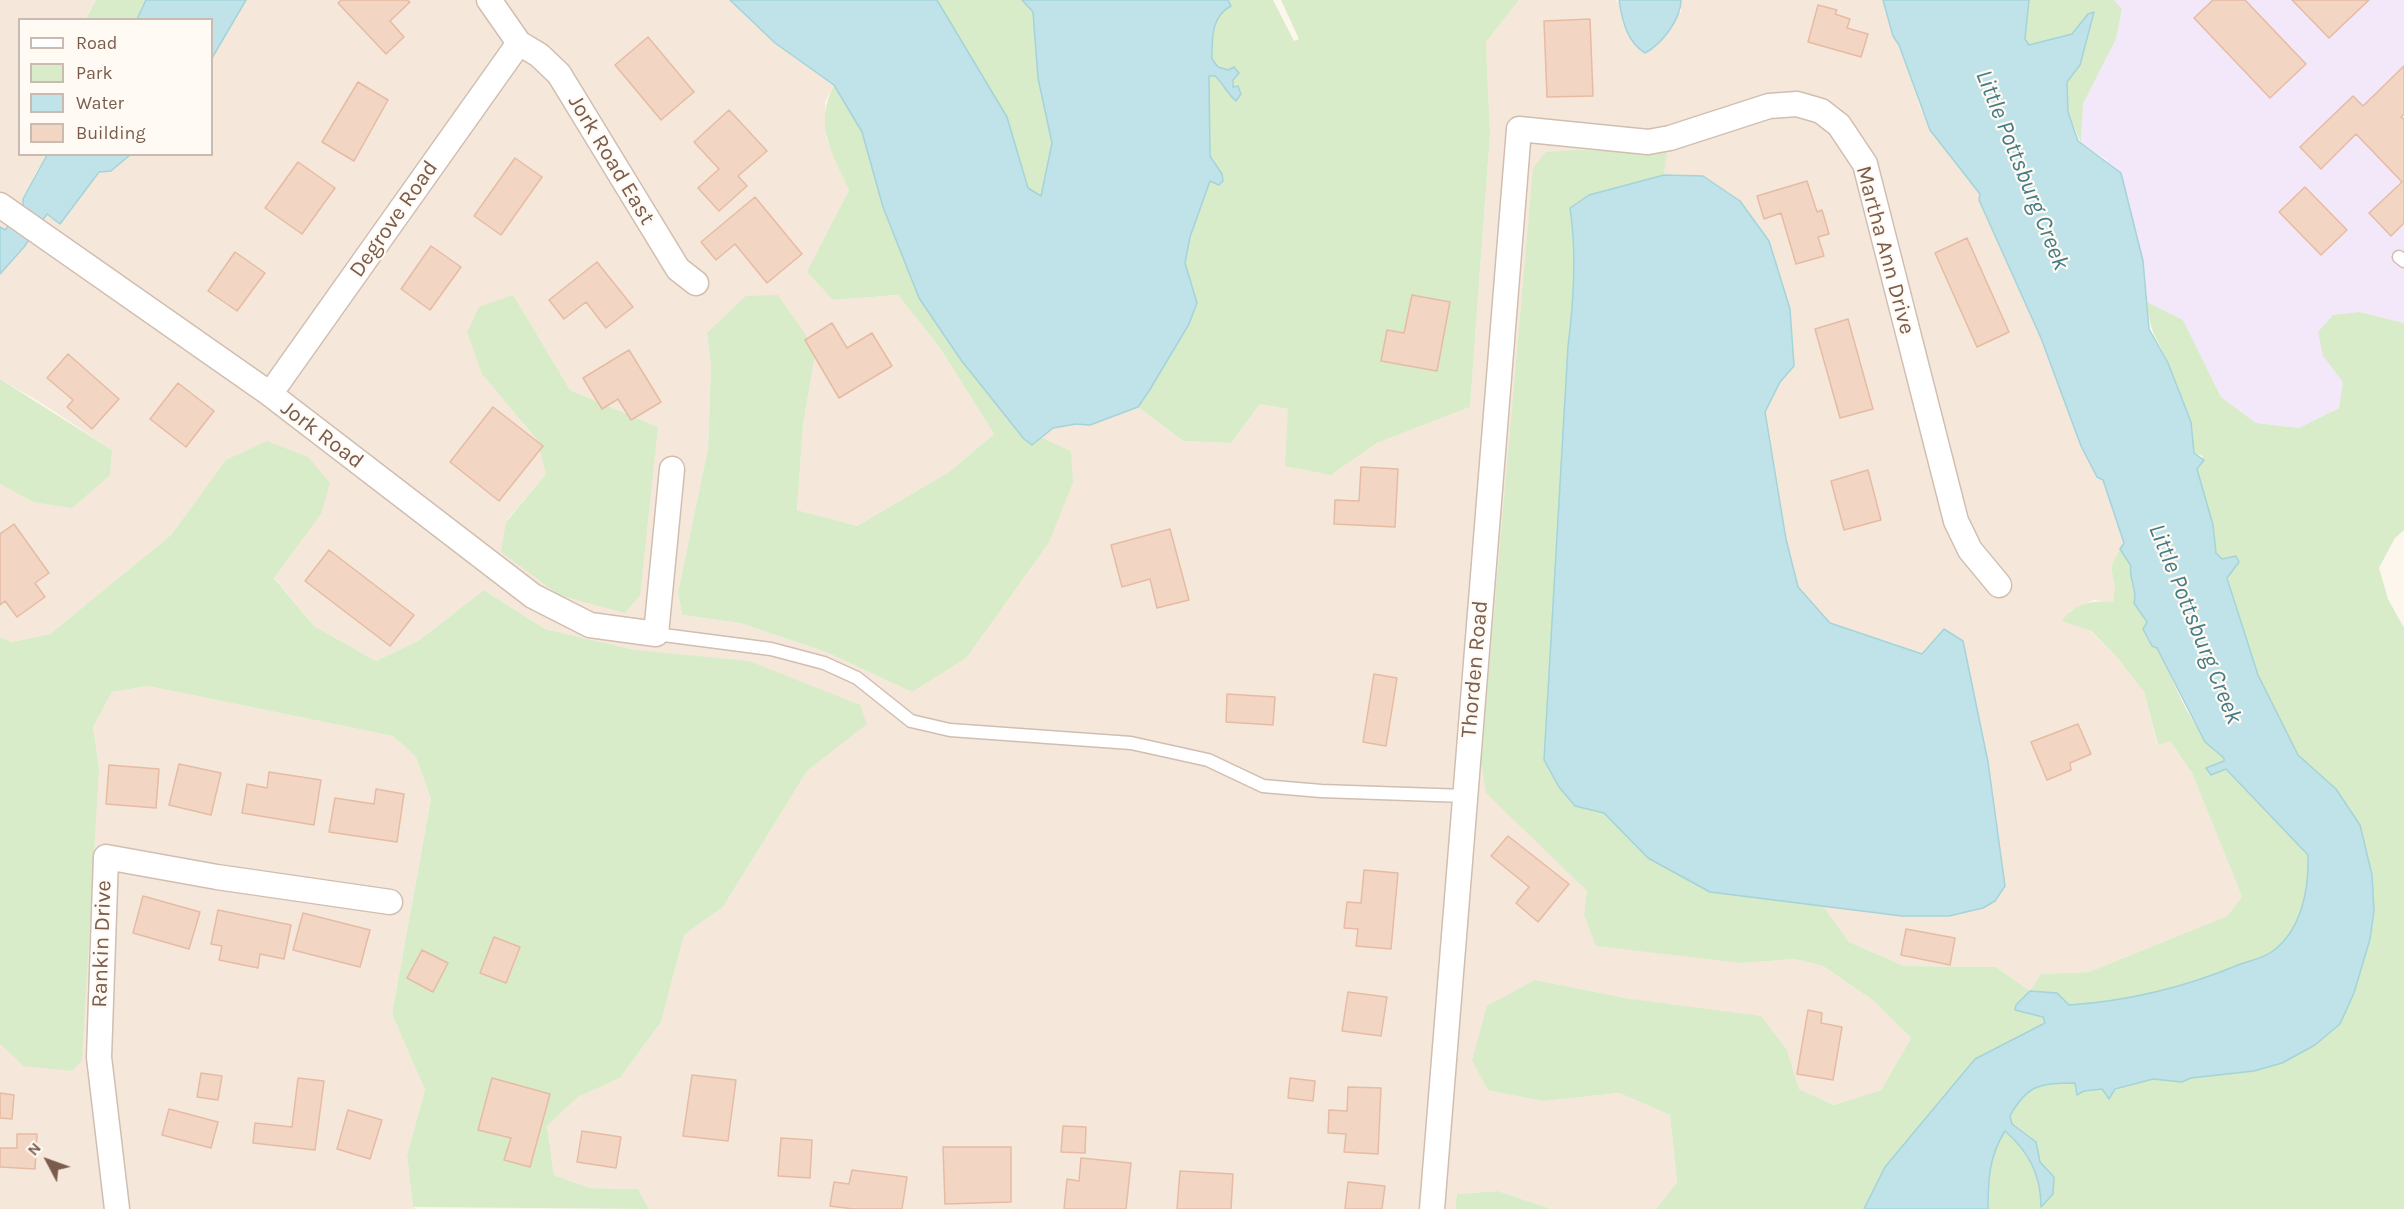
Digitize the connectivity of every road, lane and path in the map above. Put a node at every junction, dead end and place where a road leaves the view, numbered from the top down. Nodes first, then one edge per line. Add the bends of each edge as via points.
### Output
1 (489, 0) edge
2 (519, 43) junction
3 (1519, 129) joint
4 (7, 210) edge
5 (696, 284) dead end
6 (270, 394) junction
7 (672, 469) dead end
8 (1999, 585) dead end
9 (656, 634) junction
10 (1465, 796) junction
11 (390, 902) dead end
12 (117, 1209) edge
13 (1432, 1209) edge

1 - 2 street
2 - 5 street, Jork Road East via 559,74 678,269
2 - 6 street, Degrove Road
3 - 8 street, Martha Ann Drive via 1648,142 1769,106 1797,104 1821,111 1839,125 1865,164 1956,521 1970,550
3 - 10 street, Thorden Road
4 - 6 street, Jork Road
6 - 9 street, Jork Road via 533,596 590,625
7 - 9 street
9 - 10 lane via 771,649 824,663 857,678 911,721 950,730 1131,743 1208,760 1263,786
10 - 13 street, Thorden Road
11 - 12 street, Rankin Drive via 106,857 99,1057

